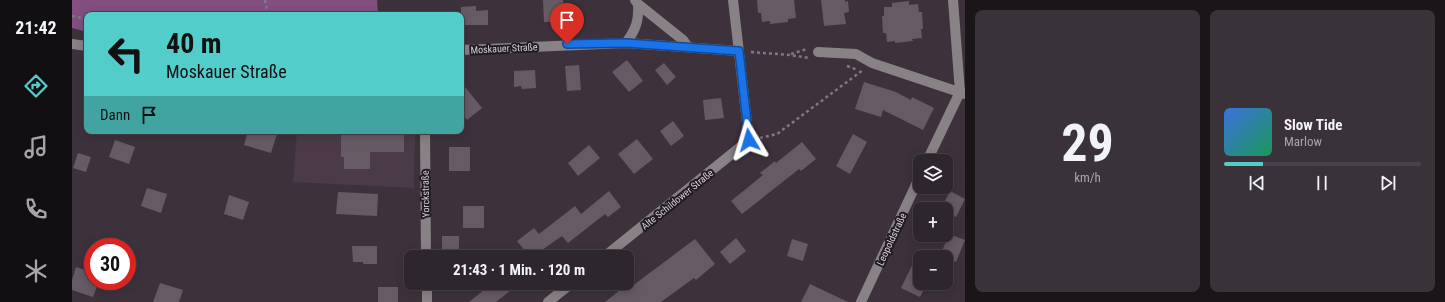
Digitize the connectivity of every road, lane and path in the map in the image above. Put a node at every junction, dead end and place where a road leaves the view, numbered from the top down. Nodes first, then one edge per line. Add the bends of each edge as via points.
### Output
1 (265, 0) edge
2 (733, 0) edge
3 (953, 0) edge
4 (637, 2) edge
5 (563, 9) dead end
6 (267, 12) edge
7 (72, 16) edge
8 (84, 18) edge
9 (626, 43) junction
10 (72, 44) edge
11 (567, 44) junction
12 (84, 46) edge
13 (688, 47) junction
14 (464, 50) edge
15 (739, 51) junction
16 (818, 52) dead end
17 (790, 55) dead end
18 (872, 64) junction
19 (962, 93) edge
20 (425, 134) edge
21 (749, 140) junction
22 (931, 154) edge
23 (913, 191) edge
24 (426, 250) edge
25 (613, 250) edge
26 (427, 290) edge
27 (563, 290) edge
28 (427, 302) edge
29 (548, 302) edge
30 (861, 302) edge

1 - 6 path
2 - 15 street
3 - 19 street
4 - 9 street via 639,15 635,30
4 - 13 street
5 - 11 path via 565,8
7 - 8 path
9 - 11 street, Moskauer Straße
9 - 13 street, Moskauer Straße
10 - 12 street
11 - 14 street, Moskauer Straße
13 - 15 street, Moskauer Straße
15 - 17 path
15 - 21 street
16 - 18 street via 856,54
18 - 19 street
18 - 21 path via 777,134
19 - 22 street
20 - 24 street, Yorckstraße
21 - 25 street, Alte Schildower Straße
23 - 30 street, Leopoldstraße
26 - 28 street
27 - 29 street

